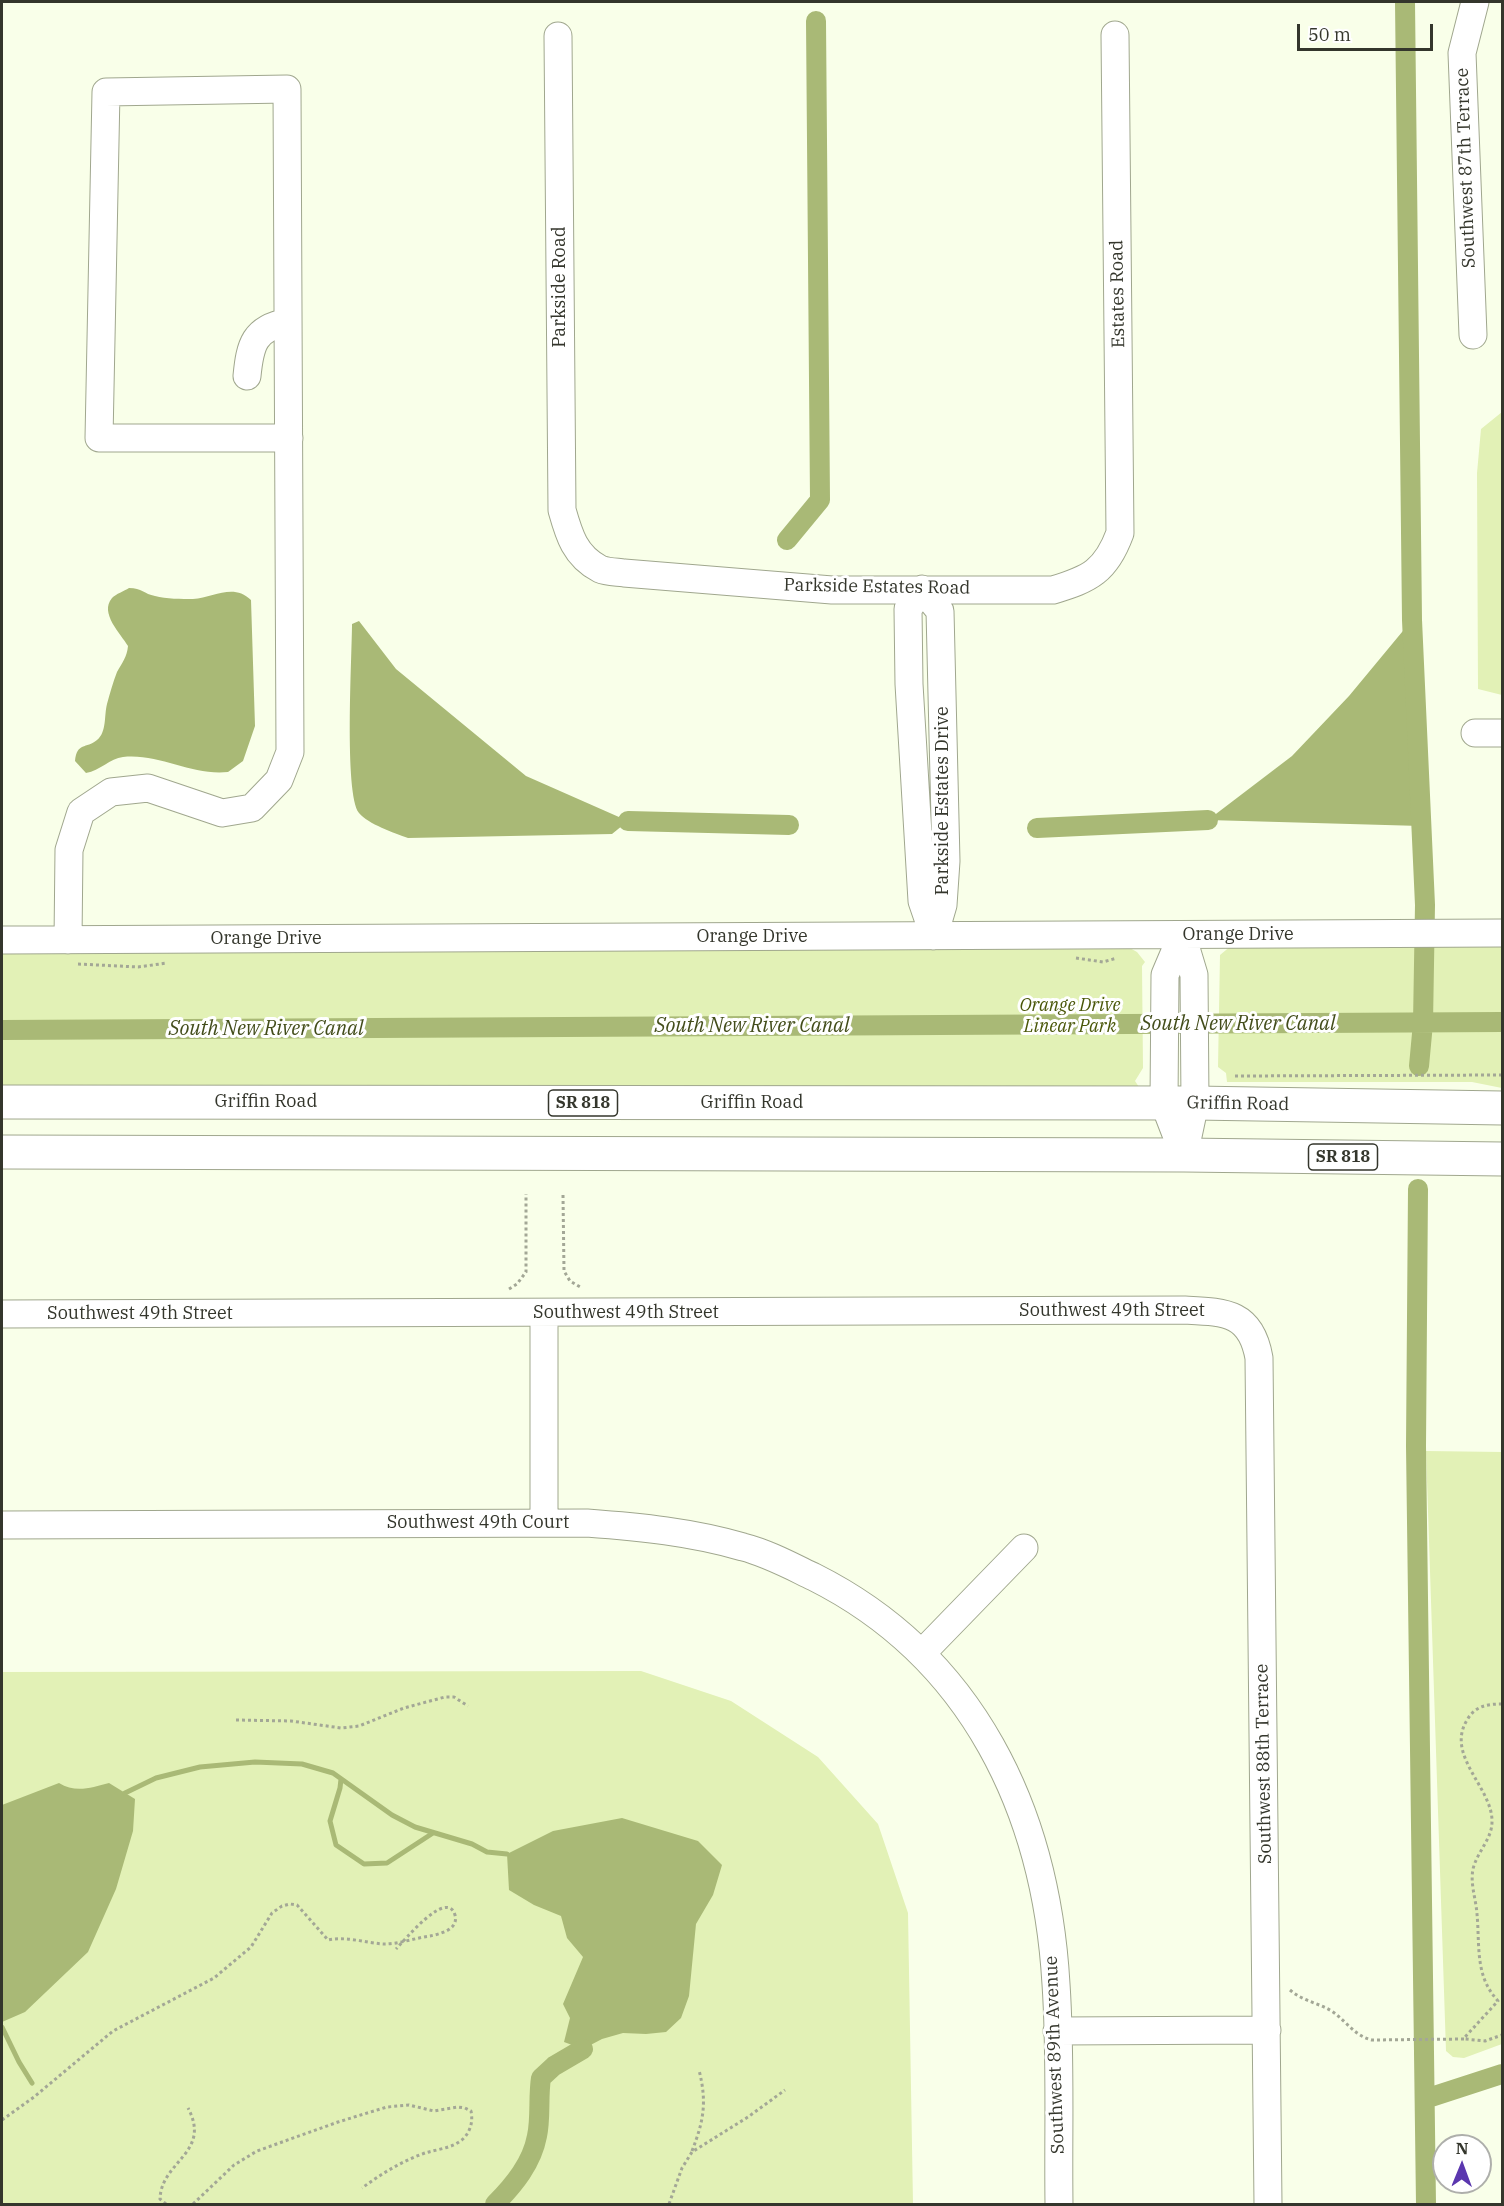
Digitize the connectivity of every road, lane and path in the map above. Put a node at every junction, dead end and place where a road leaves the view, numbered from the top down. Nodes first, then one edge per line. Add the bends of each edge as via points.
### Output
1 (1475, 2) edge
2 (1115, 35) dead end
3 (558, 36) dead end
4 (288, 322) junction
5 (1473, 335) dead end
6 (247, 376) dead end
7 (289, 438) junction
8 (569, 537) joint
9 (1113, 552) joint
10 (922, 589) junction
11 (913, 732) junction
12 (943, 732) junction
13 (1475, 733) dead end
14 (1503, 733) edge
15 (1503, 933) edge
16 (1182, 935) junction
17 (933, 936) junction
18 (2, 940) edge
19 (68, 940) junction
20 (1503, 1075) edge
21 (1235, 1076) dead end
22 (1180, 1089) junction
23 (2, 1102) edge
24 (1503, 1108) edge
25 (2, 1152) edge
26 (1184, 1155) junction
27 (1503, 1159) edge
28 (526, 1194) dead end
29 (563, 1195) dead end
30 (509, 1289) dead end
31 (584, 1289) dead end
32 (543, 1313) junction
33 (2, 1314) edge
34 (1247, 1327) joint
35 (544, 1523) junction
36 (2, 1525) edge
37 (1024, 1548) dead end
38 (922, 1653) junction
39 (1503, 1704) edge
40 (468, 1706) dead end
41 (236, 1720) dead end
42 (406, 1939) junction
43 (396, 1949) dead end
44 (1290, 1990) dead end
45 (1501, 2001) edge
46 (1267, 2030) junction
47 (1057, 2031) junction
48 (1503, 2035) edge
49 (1465, 2039) junction
50 (699, 2070) dead end
51 (785, 2090) dead end
52 (188, 2108) dead end
53 (2, 2120) edge
54 (692, 2152) junction
55 (362, 2188) dead end
56 (166, 2205) edge
57 (193, 2205) edge
58 (669, 2205) edge
59 (1059, 2205) edge
60 (1268, 2205) edge

1 - 5 street, Southwest 87th Terrace via 1462,53
2 - 9 street, Estates Road via 1121,517
3 - 8 street, Parkside Road via 562,510
4 - 6 street via 271,325 257,336
4 - 7 street
4 - 7 street via 287,88 106,92 99,438
7 - 19 street via 290,752 279,780 252,808 222,813 148,788 111,792 81,812 69,850
8 - 10 street, Parkside Estates Road via 582,555 601,570 832,590
9 - 10 street, Parkside Estates Road via 1101,568 1079,583 1053,590
10 - 11 street, Parkside Estates Drive via 908,609
10 - 12 street, Parkside Estates Drive via 940,611
11 - 12 street
11 - 17 street, Parkside Estates Drive via 922,901
12 - 17 street, Parkside Estates Drive via 946,861 943,904
13 - 14 street
15 - 16 street, Orange Drive
16 - 17 street, Orange Drive
16 - 22 street via 1194,975
16 - 22 street via 1165,975
17 - 19 street, Orange Drive
18 - 19 street, Orange Drive
20 - 21 path
22 - 23 main road, Griffin Road / SR 818
22 - 24 main road, Griffin Road / SR 818
22 - 26 street
25 - 26 main road, SR 818
26 - 27 main road, SR 818
28 - 30 path via 526,1272
29 - 31 path via 564,1271 570,1281
32 - 33 street, Southwest 49th Street
32 - 34 street, Southwest 49th Street via 1185,1310 1218,1311
32 - 35 street
34 - 46 street, Southwest 88th Terrace via 1259,1358
35 - 36 street, Southwest 49th Court
35 - 38 street, Southwest 49th Court via 587,1522 672,1530 745,1547 842,1591
37 - 38 street
38 - 47 street, Southwest 89th Avenue via 980,1727 1010,1780 1027,1823 1052,1940
39 - 45 path via 1480,1707 1470,1714 1461,1738 1463,1754 1492,1819 1492,1830 1474,1866 1472,1880 1484,1976 1491,1993
40 - 41 path via 454,1697 445,1697 359,1726 340,1728 291,1721
42 - 42 path via 442,1934 450,1929 455,1914 444,1907 437,1910
42 - 43 path
42 - 53 path via 387,1944 328,1940 297,1905 282,1906 272,1913 251,1947 214,1978 113,2031
44 - 49 path via 1332,2011 1363,2038
45 - 49 path
46 - 47 street
46 - 60 street, Southwest 88th Terrace
47 - 59 street, Southwest 89th Avenue
48 - 49 path via 1485,2041
50 - 54 path via 704,2111
51 - 54 path
52 - 56 path via 196,2132 160,2191 160,2199
54 - 58 path
55 - 57 path via 400,2164 464,2138 470,2129 471,2111 458,2107 434,2111 409,2104 338,2122 257,2151 234,2165

